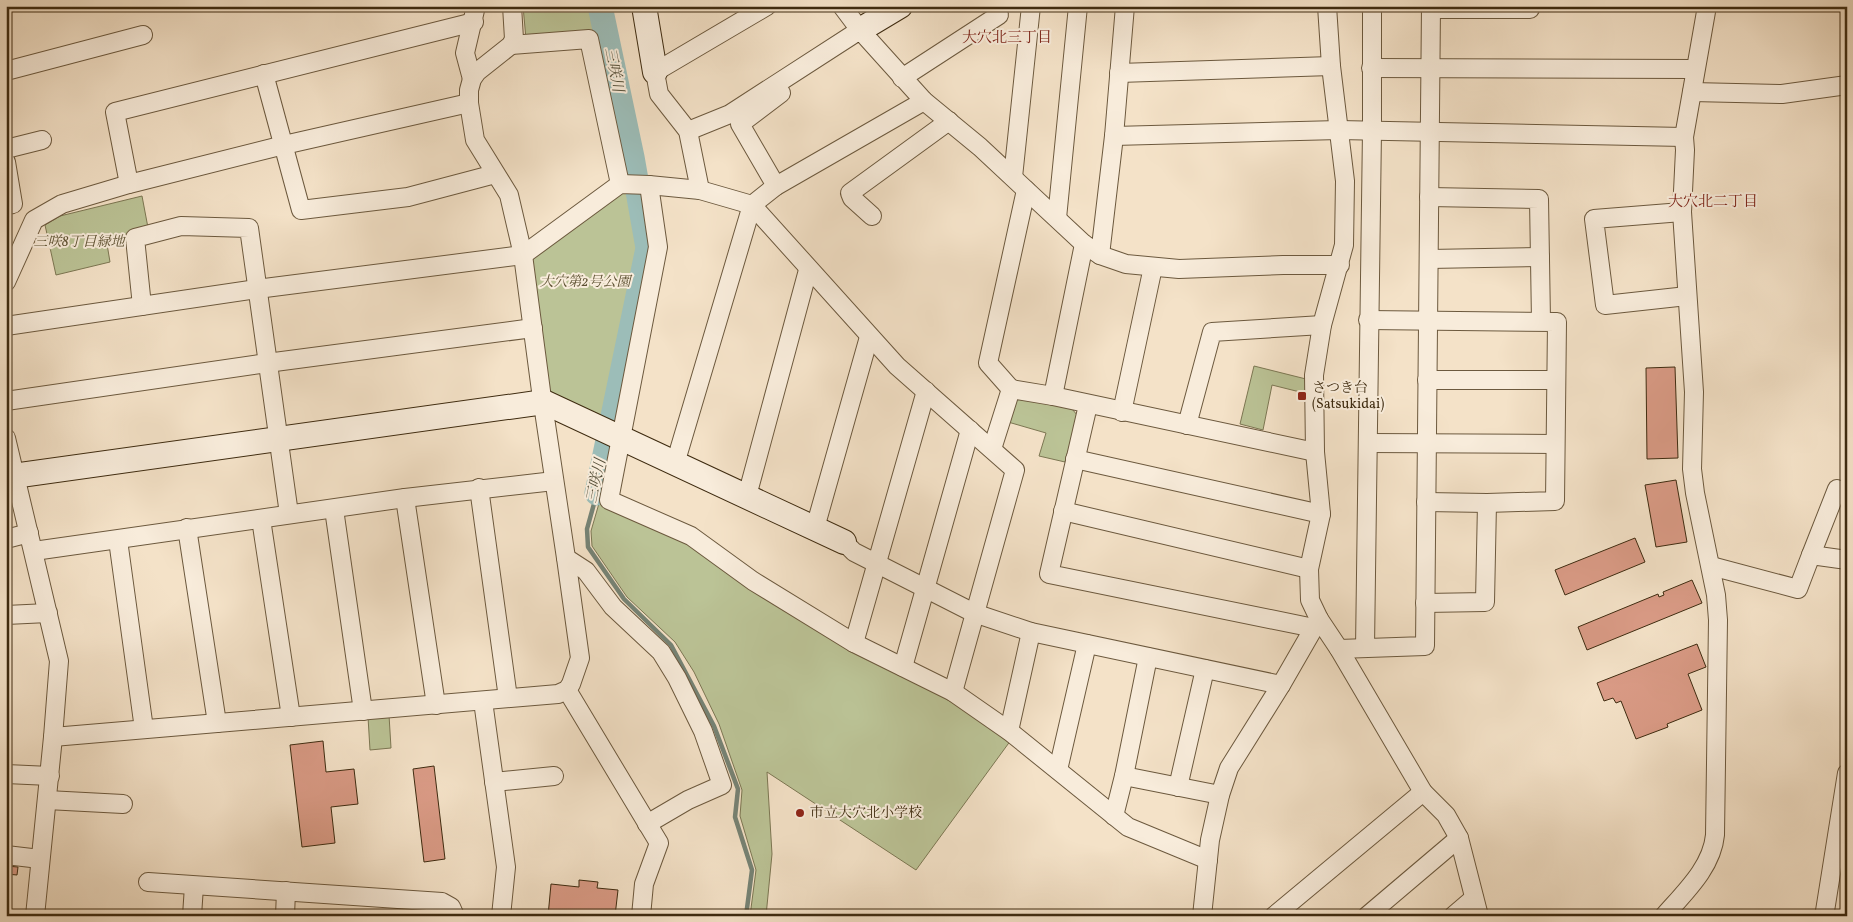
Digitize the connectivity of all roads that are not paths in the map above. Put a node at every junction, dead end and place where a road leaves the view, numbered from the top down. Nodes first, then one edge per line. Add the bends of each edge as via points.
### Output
1 (512, 6) edge
2 (644, 6) edge
3 (767, 6) edge
4 (842, 6) edge
5 (900, 6) edge
6 (1031, 6) edge
7 (1078, 6) edge
8 (1125, 6) edge
9 (1327, 6) edge
10 (1372, 6) edge
11 (1530, 6) edge
12 (1707, 6) edge
13 (1431, 8) edge
14 (475, 14) edge
15 (999, 15) dead end
16 (860, 30) junction
17 (143, 35) dead end
18 (511, 45) junction
19 (1332, 66) junction
20 (799, 68) junction
21 (1371, 68) junction
22 (1430, 68) junction
23 (1695, 69) junction
24 (6, 72) edge
25 (655, 72) junction
26 (1119, 73) junction
27 (264, 74) junction
28 (902, 78) junction
29 (472, 79) junction
30 (1847, 85) edge
31 (1692, 92) junction
32 (924, 101) junction
33 (469, 103) junction
34 (949, 121) junction
35 (1339, 130) junction
36 (1372, 130) junction
37 (688, 131) junction
38 (1430, 133) junction
39 (1114, 136) junction
40 (1684, 137) junction
41 (42, 140) dead end
42 (284, 145) junction
43 (6, 149) edge
44 (6, 162) edge
45 (495, 174) junction
46 (1013, 177) junction
47 (130, 184) junction
48 (620, 184) junction
49 (649, 185) junction
50 (776, 186) junction
51 (700, 190) junction
52 (1026, 190) junction
53 (1429, 197) junction
54 (6, 205) edge
55 (752, 205) junction
56 (1682, 212) junction
57 (872, 216) dead end
58 (1057, 218) junction
59 (1084, 244) junction
60 (523, 255) junction
61 (1100, 255) junction
62 (1540, 257) junction
63 (1428, 259) junction
64 (1340, 265) junction
65 (1153, 267) junction
66 (808, 270) junction
67 (6, 282) edge
68 (257, 289) junction
69 (1687, 296) junction
70 (142, 306) junction
71 (1368, 320) junction
72 (1428, 321) junction
73 (1541, 321) junction
74 (1322, 325) junction
75 (6, 326) edge
76 (533, 328) junction
77 (869, 336) junction
78 (267, 363) junction
79 (1427, 380) junction
80 (1556, 380) junction
81 (1011, 389) junction
82 (926, 391) junction
83 (1053, 396) junction
84 (6, 402) edge
85 (544, 402) junction
86 (1088, 405) junction
87 (1122, 412) junction
88 (1186, 425) junction
89 (970, 430) junction
90 (614, 435) junction
91 (6, 438) edge
92 (279, 439) junction
93 (1368, 443) junction
94 (1427, 443) junction
95 (1555, 444) junction
96 (992, 448) junction
97 (1315, 452) junction
98 (1075, 459) junction
99 (675, 464) junction
100 (11, 476) edge
101 (554, 480) junction
102 (479, 488) junction
103 (1837, 489) dead end
104 (746, 496) junction
105 (405, 498) junction
106 (1426, 502) junction
107 (1487, 503) junction
108 (334, 509) junction
109 (1064, 511) junction
110 (289, 514) junction
111 (1321, 514) junction
112 (261, 518) junction
113 (187, 528) junction
114 (815, 528) junction
115 (29, 533) junction
116 (6, 539) edge
117 (118, 540) junction
118 (844, 542) joint
119 (34, 551) junction
120 (1811, 555) junction
121 (566, 558) junction
122 (1847, 560) edge
123 (877, 564) junction
124 (1711, 566) junction
125 (1309, 569) junction
126 (925, 588) junction
127 (1425, 602) junction
128 (48, 613) junction
129 (974, 613) junction
130 (6, 615) edge
131 (1317, 623) junction
132 (1031, 632) junction
133 (854, 643) junction
134 (1087, 644) junction
135 (1365, 648) junction
136 (1339, 650) junction
137 (1148, 657) junction
138 (903, 667) junction
139 (1205, 669) junction
140 (1281, 685) junction
141 (567, 690) junction
142 (953, 692) junction
143 (508, 698) junction
144 (483, 701) junction
145 (436, 705) junction
146 (363, 711) junction
147 (290, 717) junction
148 (217, 723) junction
149 (144, 729) junction
150 (1009, 731) junction
151 (53, 737) junction
152 (1058, 770) junction
153 (1847, 773) edge
154 (6, 774) edge
155 (50, 776) junction
156 (554, 776) dead end
157 (1124, 776) junction
158 (494, 782) junction
159 (1178, 787) junction
160 (1423, 792) junction
161 (1220, 795) junction
162 (47, 800) junction
163 (123, 804) dead end
164 (1114, 816) junction
165 (1844, 820) edge
166 (647, 824) junction
167 (1459, 838) junction
168 (6, 855) edge
169 (40, 858) junction
170 (1208, 860) junction
171 (148, 882) dead end
172 (194, 886) junction
173 (286, 892) junction
174 (1474, 898) junction
175 (1825, 910) dead end
176 (1282, 913) edge
177 (35, 916) edge
178 (192, 916) edge
179 (284, 916) edge
180 (455, 916) edge
181 (501, 916) edge
182 (641, 916) edge
183 (1202, 916) edge
184 (1367, 916) edge
185 (1453, 916) edge
186 (1479, 916) edge
187 (1664, 916) edge

1 - 18 street via 514,39
2 - 25 street
3 - 25 street
4 - 16 street
5 - 16 street
6 - 46 street
7 - 58 street
8 - 26 street
9 - 19 street
10 - 21 street
11 - 13 street via 1530,9
12 - 23 street
13 - 22 street
14 - 27 street
14 - 29 street via 464,53
15 - 28 street
16 - 20 street
16 - 28 street
17 - 24 street
18 - 29 street
18 - 48 street via 590,39
19 - 26 street
19 - 35 street
20 - 37 street via 730,114
20 - 50 street via 784,91 740,124
21 - 22 street
21 - 36 street
22 - 23 street
22 - 38 street
23 - 31 street
25 - 37 street via 659,94
26 - 39 street
27 - 42 street
27 - 47 street via 115,112
28 - 32 street
29 - 33 street
30 - 31 street via 1782,94
31 - 40 street
32 - 34 street
32 - 50 street
33 - 42 street
33 - 45 street via 475,140
34 - 46 street
34 - 57 street via 850,193
35 - 36 street
35 - 39 street
35 - 64 street via 1345,181 1344,245
36 - 38 street
36 - 71 street
37 - 51 street
38 - 40 street
38 - 53 street
39 - 61 street
40 - 56 street
41 - 43 street
42 - 45 street via 301,210 408,197
42 - 47 street
44 - 54 street via 14,204
45 - 60 street via 509,196
46 - 52 street
47 - 67 street via 62,204 34,220
48 - 49 street
48 - 60 street
49 - 51 street
49 - 90 street via 658,247
50 - 55 street
51 - 55 street
52 - 58 street
52 - 81 street via 988,363
53 - 62 street via 1539,199
53 - 63 street
55 - 66 street
55 - 99 street
56 - 69 street
56 - 69 street via 1594,219 1605,305
58 - 59 street
59 - 61 street
59 - 83 street
60 - 68 street
60 - 76 street
61 - 65 street via 1126,264
62 - 63 street
62 - 73 street
63 - 72 street
64 - 65 street
64 - 74 street
65 - 87 street
66 - 77 street
66 - 104 street
68 - 70 street
68 - 70 street via 249,228 181,226 135,238
68 - 78 street
69 - 124 street via 1694,392 1692,469
70 - 75 street
71 - 72 street
71 - 93 street
72 - 73 street
72 - 79 street
73 - 80 street via 1557,322
74 - 88 street via 1212,332
74 - 97 street via 1314,375
76 - 78 street
76 - 85 street
77 - 82 street
77 - 114 street
78 - 84 street
78 - 92 street
79 - 80 street
79 - 94 street
80 - 95 street
81 - 83 street
81 - 96 street
82 - 89 street
82 - 123 street
83 - 86 street
85 - 90 street
85 - 92 street
85 - 101 street
86 - 87 street
86 - 98 street
87 - 88 street
88 - 97 street
89 - 96 street
89 - 126 street
90 - 99 street
90 - 133 street via 609,500 691,536 753,581
91 - 100 street
92 - 100 street
92 - 110 street
93 - 94 street
93 - 135 street
94 - 95 street
94 - 106 street
95 - 107 street via 1554,501
96 - 129 street via 1015,470
97 - 111 street
98 - 109 street
98 - 111 street
99 - 104 street
100 - 115 street
101 - 102 street
101 - 121 street
102 - 105 street
102 - 143 street
103 - 120 street
104 - 114 street
105 - 108 street
105 - 145 street
106 - 107 street
106 - 127 street
107 - 127 street via 1485,602
108 - 110 street
108 - 146 street
109 - 125 street
109 - 131 street via 1049,574
110 - 112 street
111 - 125 street
112 - 113 street
112 - 147 street
113 - 117 street
113 - 148 street
114 - 118 street
115 - 116 street
115 - 119 street
117 - 119 street
117 - 149 street
118 - 123 street via 854,552
119 - 128 street
120 - 122 street
120 - 124 street via 1798,589
121 - 141 street via 580,658
121 - 166 street via 586,571 613,607 661,652 703,731 722,785
123 - 126 street
123 - 133 street
124 - 187 street via 1718,620 1714,849
125 - 131 street via 1310,600
126 - 129 street
126 - 138 street
127 - 135 street via 1425,646
128 - 130 street
128 - 151 street via 58,661
129 - 132 street
129 - 142 street
131 - 136 street
131 - 140 street
132 - 134 street
132 - 150 street
133 - 138 street
134 - 137 street
134 - 152 street
135 - 136 street
136 - 160 street
137 - 139 street
137 - 157 street
138 - 142 street
139 - 140 street
139 - 159 street
140 - 161 street via 1229,768
141 - 143 street via 558,694
141 - 166 street
142 - 150 street
143 - 144 street
144 - 145 street
144 - 158 street
145 - 146 street
146 - 147 street
147 - 148 street
148 - 149 street
149 - 151 street
150 - 152 street
151 - 155 street
152 - 164 street
153 - 165 street
154 - 155 street
155 - 162 street
156 - 158 street
157 - 159 street
157 - 164 street
158 - 181 street via 506,867
159 - 161 street
160 - 167 street via 1446,815
160 - 176 street
161 - 170 street
162 - 163 street
162 - 169 street
164 - 170 street via 1128,827
165 - 175 street
166 - 182 street via 659,843 644,884
167 - 174 street
167 - 184 street
168 - 169 street
169 - 177 street
170 - 183 street
171 - 172 street
172 - 173 street
172 - 178 street
173 - 179 street
173 - 180 street via 442,902 451,907
174 - 185 street
174 - 186 street

